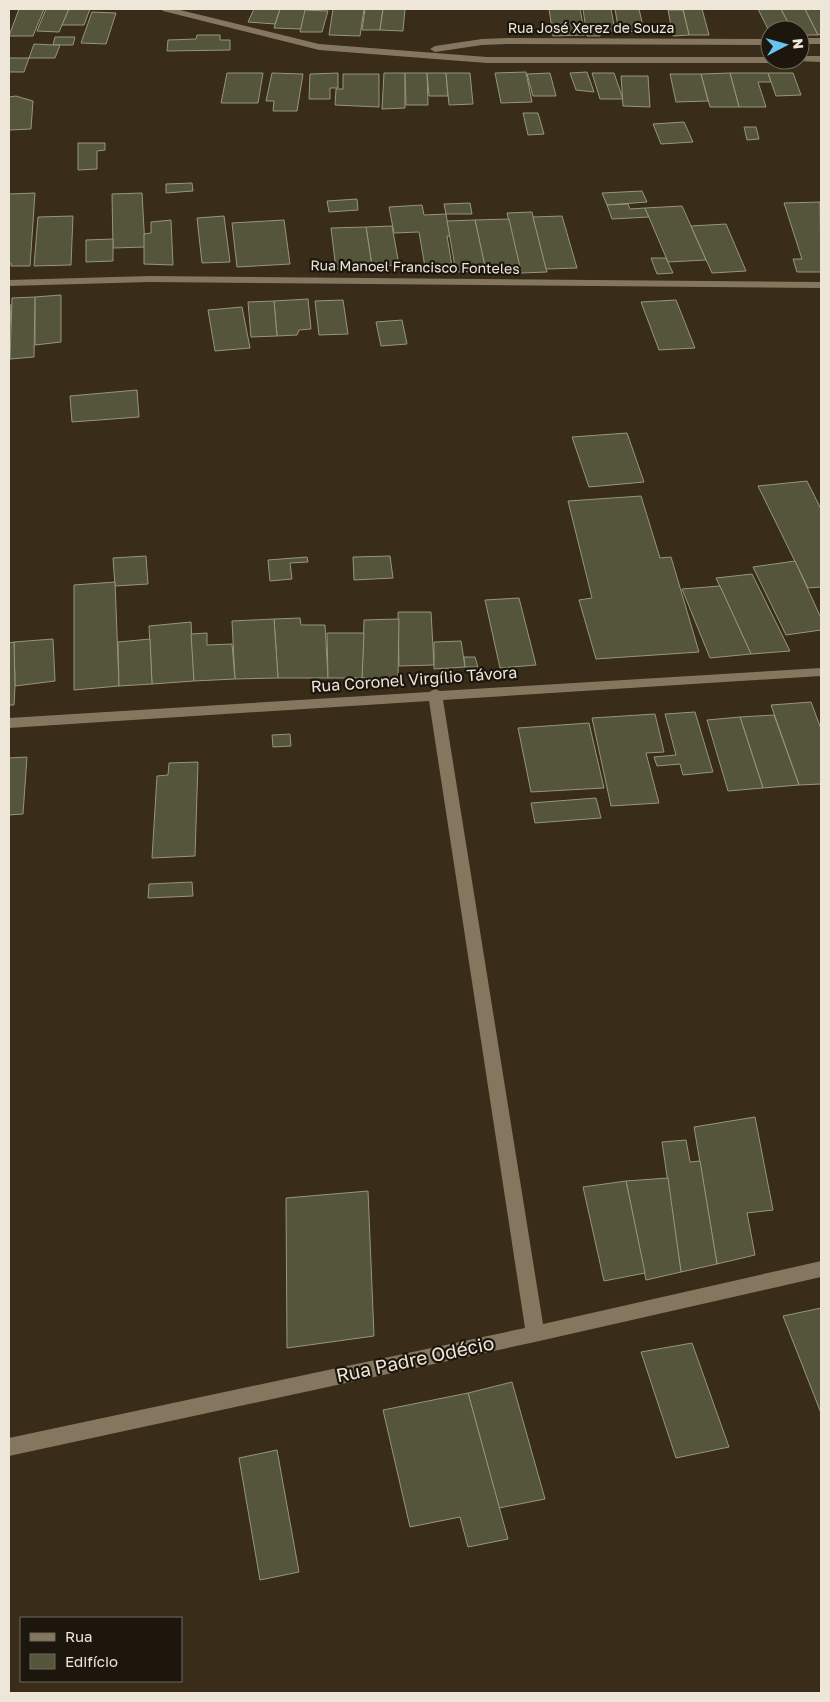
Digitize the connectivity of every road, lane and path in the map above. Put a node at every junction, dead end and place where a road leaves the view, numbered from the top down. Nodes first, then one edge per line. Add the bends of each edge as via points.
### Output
1 (166, 9) edge
2 (760, 42) edge
3 (414, 53) junction
4 (760, 60) edge
5 (9, 283) edge
6 (821, 285) edge
7 (821, 672) edge
8 (435, 694) junction
9 (9, 723) edge
10 (821, 1269) edge
11 (534, 1334) junction
12 (9, 1447) edge

1 - 3 street, Rua José Xerez de Souza via 319,47
2 - 3 street, Rua José Xerez de Souza via 507,41
3 - 4 street, Rua José Xerez de Souza via 487,60
5 - 6 street, Rua Manoel Francisco Fonteles via 150,279
7 - 8 street, Rua Coronel Virgílio Távora
8 - 9 street, Rua Coronel Virgílio Távora
8 - 11 street
10 - 11 street, Rua Padre Odécio
11 - 12 street, Rua Padre Odécio

